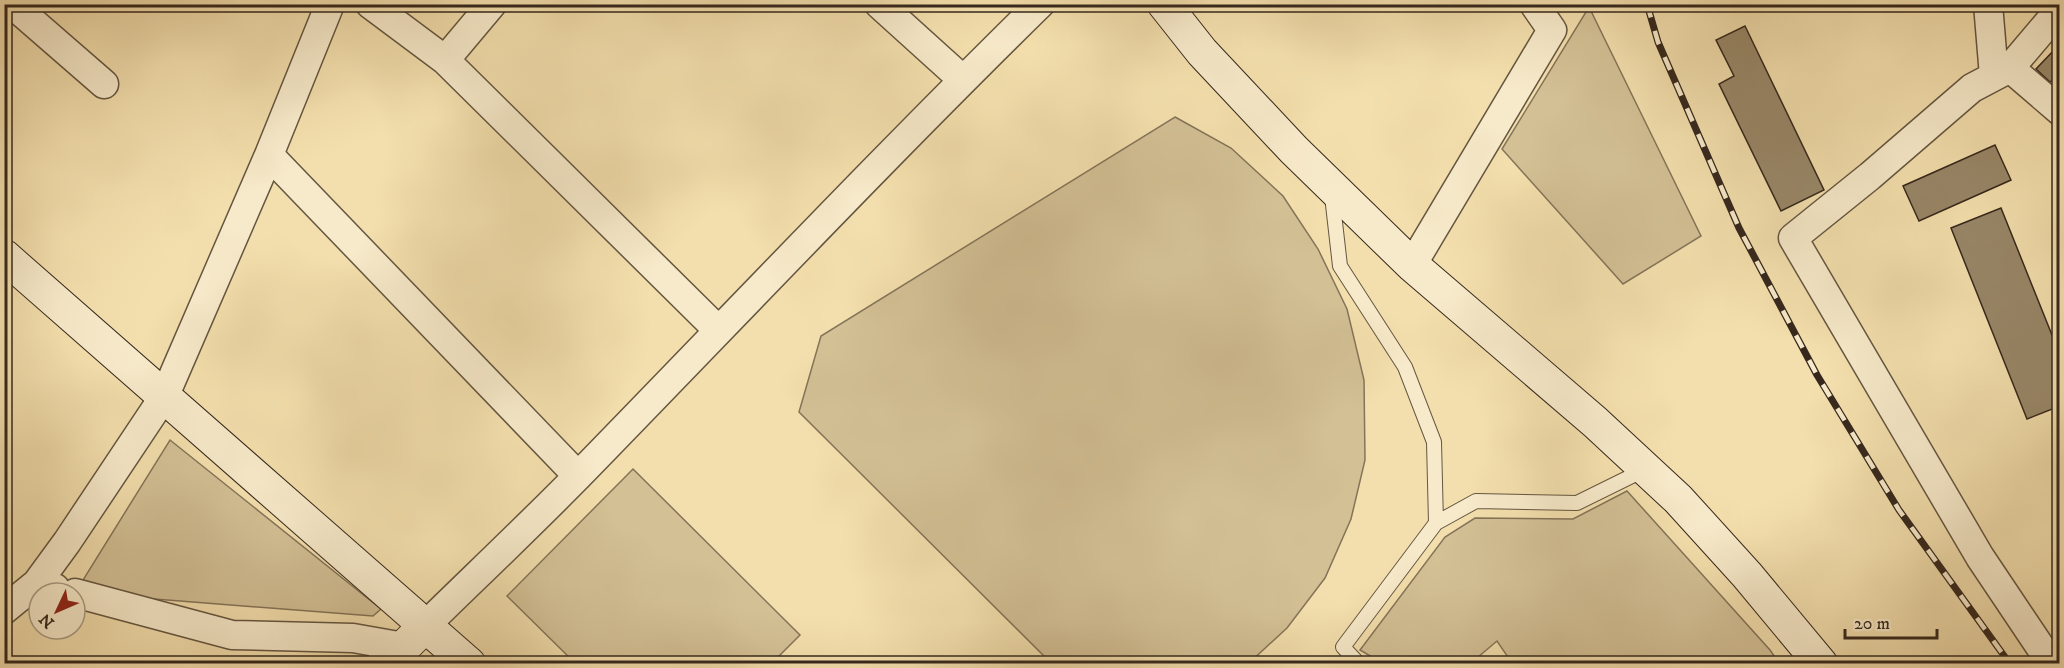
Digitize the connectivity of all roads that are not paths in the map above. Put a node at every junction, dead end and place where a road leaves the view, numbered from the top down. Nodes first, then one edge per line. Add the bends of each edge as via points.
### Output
1 (12, 4) edge
2 (330, 4) edge
3 (370, 4) edge
4 (492, 4) edge
5 (879, 4) edge
6 (1040, 4) edge
7 (1164, 4) edge
8 (1534, 4) edge
9 (1988, 4) edge
10 (2060, 9) edge
11 (445, 60) junction
12 (2002, 72) junction
13 (963, 80) junction
14 (104, 84) dead end
15 (2060, 111) edge
16 (269, 155) junction
17 (1331, 186) junction
18 (4, 256) edge
19 (1412, 265) junction
20 (718, 330) junction
21 (165, 395) junction
22 (1646, 469) junction
23 (578, 476) junction
24 (1436, 523) junction
25 (38, 581) edge
26 (27, 591) edge
27 (87, 596) edge
28 (4, 610) edge
29 (404, 645) edge
30 (469, 663) edge
31 (1359, 663) edge
32 (1821, 663) edge
33 (2056, 663) edge

1 - 14 street
2 - 16 street
3 - 11 street
4 - 11 street
5 - 13 street
6 - 13 street
7 - 17 street via 1202,52
8 - 19 street via 1552,30
9 - 12 street
10 - 12 street
11 - 20 street
12 - 15 street
12 - 33 street via 1972,88 1793,238 1980,557
13 - 20 street
16 - 21 street
16 - 23 street
17 - 19 street
17 - 24 lane via 1340,266 1405,367 1434,442
18 - 21 street
19 - 22 street
20 - 23 street
21 - 25 street
21 - 29 street
22 - 24 lane via 1577,503 1476,501
22 - 32 street via 1747,575
23 - 29 street
24 - 31 lane via 1343,647
26 - 28 street
27 - 29 street via 232,635 353,638
29 - 30 street

